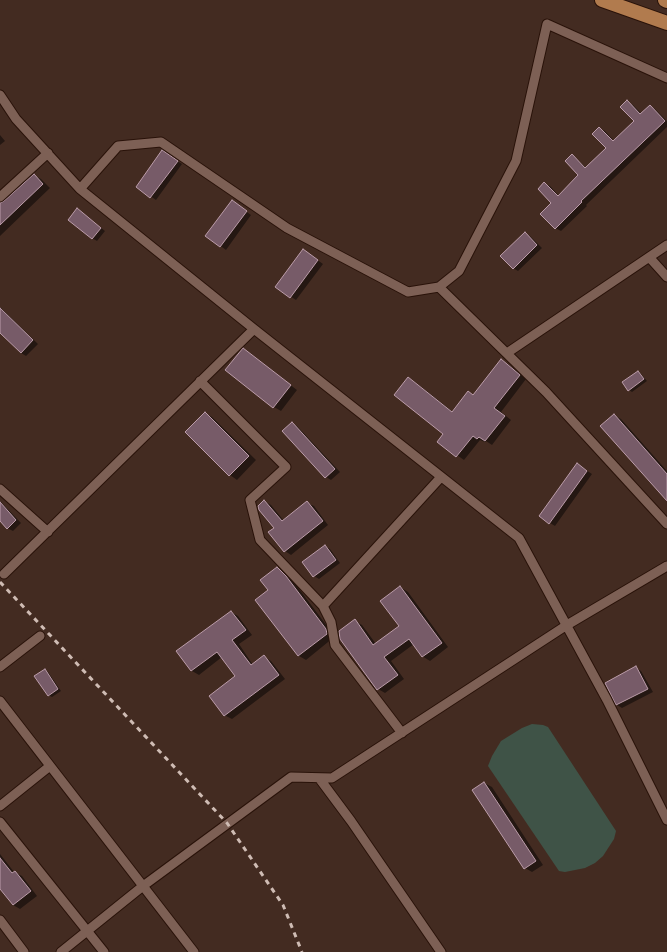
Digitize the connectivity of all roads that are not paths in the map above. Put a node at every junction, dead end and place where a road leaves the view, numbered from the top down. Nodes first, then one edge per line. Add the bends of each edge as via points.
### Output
1 (602, 0) edge
2 (667, 23) edge
3 (667, 78) edge
4 (0, 95) edge
5 (48, 153) junction
6 (80, 189) junction
7 (0, 197) edge
8 (665, 249) edge
9 (649, 257) junction
10 (667, 277) edge
11 (439, 288) junction
12 (254, 329) junction
13 (507, 353) junction
14 (200, 381) junction
15 (441, 477) junction
16 (0, 489) edge
17 (667, 524) edge
18 (48, 532) junction
19 (667, 566) edge
20 (4, 574) dead end
21 (323, 606) junction
22 (567, 626) junction
23 (40, 636) dead end
24 (0, 667) edge
25 (0, 701) edge
26 (402, 732) junction
27 (50, 766) junction
28 (319, 778) junction
29 (0, 806) edge
30 (667, 820) edge
31 (0, 822) edge
32 (143, 886) junction
33 (0, 920) edge
34 (3, 930) edge
35 (88, 930) junction
36 (24, 952) edge
37 (61, 952) edge
38 (104, 952) edge
39 (194, 952) edge
40 (441, 952) edge

1 - 2 highway
3 - 11 street via 547,24 516,161 459,271
4 - 5 street via 16,119
5 - 6 street
5 - 7 street
6 - 11 street via 118,146 161,142 287,228 408,292
6 - 12 street
8 - 9 street
9 - 10 street
9 - 13 street
11 - 13 street
12 - 14 street
12 - 15 street
13 - 17 street
14 - 18 street
14 - 21 street via 286,467 250,500 260,540
15 - 21 street
15 - 22 street via 519,538
16 - 18 street
18 - 20 street
19 - 22 street
21 - 26 street via 331,622 335,645
22 - 26 street
22 - 30 street
23 - 24 street
25 - 27 street
26 - 28 street via 332,778
27 - 29 street
27 - 32 street
28 - 32 street via 291,777
28 - 40 street
31 - 35 street
32 - 35 street
32 - 39 street
33 - 34 street
34 - 36 street
35 - 37 street
35 - 38 street

